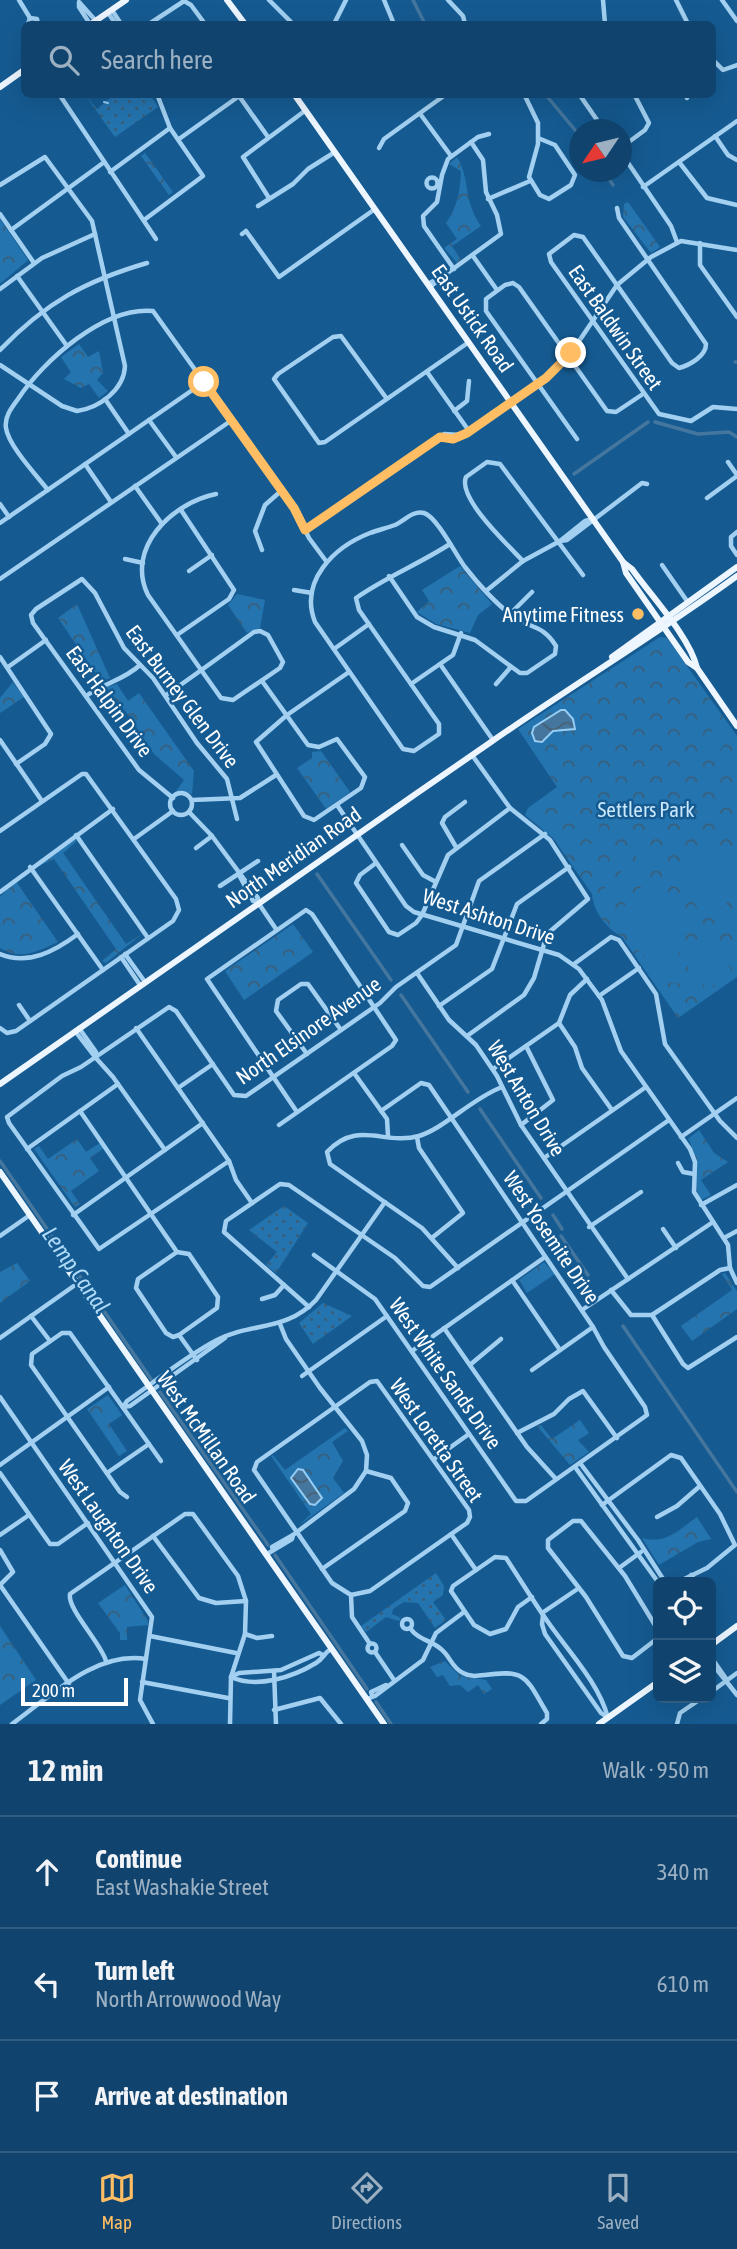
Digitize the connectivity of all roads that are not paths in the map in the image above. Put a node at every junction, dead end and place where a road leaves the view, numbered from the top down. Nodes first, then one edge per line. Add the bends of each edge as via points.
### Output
1 (19, 0) edge
2 (126, 0) edge
3 (228, 0) edge
4 (269, 0) edge
5 (346, 0) edge
6 (384, 0) edge
7 (448, 0) edge
8 (603, 0) edge
9 (676, 0) edge
10 (722, 0) edge
11 (78, 1) edge
12 (110, 11) junction
13 (30, 18) junction
14 (29, 21) edge
15 (36, 21) edge
16 (91, 21) edge
17 (95, 21) edge
18 (116, 21) edge
19 (154, 21) edge
20 (202, 21) edge
21 (243, 21) edge
22 (290, 21) edge
23 (336, 21) edge
24 (393, 21) edge
25 (464, 21) edge
26 (605, 21) edge
27 (686, 21) edge
28 (737, 21) edge
29 (716, 63) edge
30 (737, 65) edge
31 (21, 72) edge
32 (0, 87) edge
33 (62, 98) edge
34 (159, 98) edge
35 (236, 98) edge
36 (242, 98) edge
37 (297, 98) edge
38 (441, 98) edge
39 (526, 98) edge
40 (582, 98) edge
41 (636, 98) edge
42 (306, 110) junction
43 (421, 115) junction
44 (596, 119) edge
45 (737, 121) edge
46 (170, 128) junction
47 (489, 134) dead end
48 (715, 136) junction
49 (268, 137) junction
50 (538, 138) junction
51 (632, 138) edge
52 (178, 139) junction
53 (471, 142) junction
54 (379, 148) dead end
55 (335, 152) junction
56 (452, 156) junction
57 (737, 160) edge
58 (679, 162) junction
59 (103, 163) junction
60 (632, 170) edge
61 (110, 172) junction
62 (530, 181) junction
63 (0, 185) edge
64 (643, 187) junction
65 (70, 189) junction
66 (269, 198) junction
67 (488, 199) junction
68 (737, 205) edge
69 (258, 206) dead end
70 (617, 208) dead end
71 (375, 209) junction
72 (0, 214) edge
73 (144, 220) junction
74 (11, 230) junction
75 (95, 234) junction
76 (242, 234) dead end
77 (156, 239) dead end
78 (677, 242) junction
79 (700, 243) junction
80 (737, 250) edge
81 (473, 256) junction
82 (648, 260) junction
83 (34, 263) junction
84 (147, 263) dead end
85 (454, 269) junction
86 (105, 275) junction
87 (17, 276) junction
88 (617, 285) junction
89 (429, 286) junction
90 (0, 289) edge
91 (497, 290) junction
92 (42, 310) junction
93 (737, 317) edge
94 (115, 319) junction
95 (593, 321) junction
96 (469, 342) junction
97 (67, 346) junction
98 (0, 350) edge
99 (568, 357) junction
100 (0, 365) edge
101 (426, 372) junction
102 (469, 381) dead end
103 (204, 382) junction
104 (29, 383) junction
105 (538, 384) junction
106 (643, 394) junction
107 (105, 399) junction
108 (387, 399) junction
109 (511, 402) junction
110 (737, 408) edge
111 (454, 411) junction
112 (676, 419) junction
113 (149, 420) junction
114 (232, 420) junction
115 (674, 425) dead end
116 (468, 431) junction
117 (129, 434) junction
118 (577, 439) dead end
119 (176, 457) junction
120 (728, 462) dead end
121 (85, 464) junction
122 (737, 476) edge
123 (647, 484) dead end
124 (135, 486) junction
125 (48, 490) junction
126 (281, 491) junction
127 (216, 494) dead end
128 (707, 498) dead end
129 (111, 502) junction
130 (0, 504) edge
131 (181, 510) junction
132 (9, 517) junction
133 (593, 519) junction
134 (0, 523) edge
135 (162, 524) junction
136 (305, 530) junction
137 (737, 532) edge
138 (560, 541) junction
139 (450, 544) junction
140 (262, 550) dead end
141 (212, 555) junction
142 (737, 555) edge
143 (125, 559) dead end
144 (326, 561) junction
145 (523, 561) junction
146 (142, 563) junction
147 (662, 565) dead end
148 (737, 567) edge
149 (189, 571) dead end
150 (583, 575) dead end
151 (389, 576) junction
152 (737, 576) edge
153 (0, 579) edge
154 (82, 579) joint
155 (294, 590) dead end
156 (486, 591) junction
157 (532, 592) dead end
158 (312, 593) junction
159 (687, 601) junction
160 (510, 614) junction
161 (665, 622) junction
162 (369, 624) junction
163 (461, 633) junction
164 (177, 635) junction
165 (46, 640) junction
166 (334, 649) junction
167 (0, 657) edge
168 (440, 664) junction
169 (141, 665) junction
170 (8, 667) junction
171 (510, 668) junction
172 (201, 670) junction
173 (349, 672) junction
174 (262, 681) junction
175 (411, 684) junction
176 (496, 684) dead end
177 (166, 695) junction
178 (86, 696) junction
179 (287, 715) junction
180 (737, 726) edge
181 (0, 740) edge
182 (493, 740) junction
183 (472, 755) junction
184 (16, 764) junction
185 (276, 775) junction
186 (173, 798) junction
187 (234, 799) junction
188 (192, 800) junction
189 (42, 801) junction
190 (466, 802) dead end
191 (337, 805) junction
192 (510, 808) junction
193 (113, 809) junction
194 (173, 811) junction
195 (189, 812) junction
196 (237, 819) dead end
197 (1, 828) edge
198 (545, 834) junction
199 (76, 835) junction
200 (357, 835) junction
201 (212, 836) junction
202 (134, 839) junction
203 (402, 845) dead end
204 (456, 847) junction
205 (195, 848) dead end
206 (258, 861) dead end
207 (376, 863) junction
208 (30, 867) junction
209 (569, 867) junction
210 (239, 875) junction
211 (436, 881) junction
212 (220, 886) dead end
213 (0, 892) edge
214 (258, 902) junction
215 (422, 915) junction
216 (464, 927) junction
217 (276, 929) junction
218 (78, 934) junction
219 (148, 938) junction
220 (503, 939) junction
221 (542, 950) junction
222 (0, 954) edge
223 (123, 956) junction
224 (574, 964) junction
225 (639, 968) junction
226 (103, 970) junction
227 (416, 973) junction
228 (587, 979) junction
229 (142, 984) junction
230 (599, 996) junction
231 (19, 1005) dead end
232 (376, 1006) junction
233 (439, 1006) junction
234 (30, 1021) junction
235 (559, 1023) junction
236 (0, 1028) edge
237 (136, 1028) junction
238 (77, 1030) junction
239 (341, 1030) junction
240 (467, 1036) junction
241 (526, 1046) junction
242 (306, 1054) junction
243 (95, 1057) junction
244 (213, 1064) junction
245 (493, 1069) junction
246 (354, 1073) junction
247 (273, 1077) junction
248 (0, 1083) edge
249 (118, 1084) junction
250 (502, 1087) junction
251 (646, 1087) junction
252 (178, 1088) junction
253 (737, 1097) edge
254 (612, 1110) junction
255 (80, 1111) junction
256 (381, 1111) junction
257 (298, 1112) junction
258 (714, 1113) junction
259 (451, 1116) junction
260 (669, 1120) junction
261 (203, 1123) junction
262 (279, 1125) dead end
263 (521, 1125) junction
264 (388, 1136) junction
265 (417, 1137) junction
266 (681, 1137) junction
267 (737, 1138) edge
268 (26, 1149) junction
269 (164, 1150) junction
270 (544, 1158) junction
271 (229, 1161) junction
272 (678, 1163) dead end
273 (0, 1172) edge
274 (694, 1174) junction
275 (127, 1177) junction
276 (737, 1185) edge
277 (567, 1192) junction
278 (641, 1192) dead end
279 (385, 1202) junction
280 (252, 1203) junction
281 (701, 1205) junction
282 (153, 1214) junction
283 (30, 1215) junction
284 (73, 1215) junction
285 (713, 1222) junction
286 (522, 1223) junction
287 (589, 1227) junction
288 (663, 1228) dead end
289 (737, 1231) edge
290 (361, 1235) junction
291 (0, 1236) edge
292 (433, 1238) junction
293 (724, 1238) junction
294 (676, 1248) junction
295 (177, 1252) junction
296 (314, 1255) dead end
297 (545, 1257) junction
298 (458, 1268) junction
299 (730, 1268) junction
300 (337, 1270) junction
301 (628, 1279) junction
302 (512, 1280) junction
303 (78, 1283) junction
304 (737, 1283) edge
305 (284, 1285) junction
306 (611, 1290) junction
307 (262, 1299) dead end
308 (309, 1307) junction
309 (582, 1310) junction
310 (652, 1315) junction
311 (32, 1316) junction
312 (387, 1316) junction
313 (280, 1324) junction
314 (593, 1326) junction
315 (444, 1328) junction
316 (179, 1335) junction
317 (737, 1337) edge
318 (0, 1338) edge
319 (500, 1339) dead end
320 (50, 1342) junction
321 (560, 1350) junction
322 (411, 1351) junction
323 (195, 1358) junction
324 (471, 1364) junction
325 (532, 1370) dead end
326 (308, 1371) junction
327 (302, 1376) dead end
328 (109, 1387) junction
329 (151, 1388) junction
330 (0, 1397) edge
331 (123, 1407) junction
332 (334, 1408) junction
333 (67, 1417) junction
334 (517, 1433) junction
335 (469, 1434) junction
336 (617, 1438) junction
337 (32, 1443) junction
338 (149, 1444) junction
339 (434, 1459) junction
340 (161, 1461) dead end
341 (0, 1465) edge
342 (577, 1465) junction
343 (366, 1471) junction
344 (0, 1473) edge
345 (107, 1473) junction
346 (556, 1479) junction
347 (700, 1486) junction
348 (127, 1497) dead end
349 (604, 1503) junction
350 (29, 1515) junction
351 (657, 1517) dead end
352 (88, 1523) junction
353 (294, 1534) junction
354 (452, 1534) junction
355 (0, 1535) edge
356 (153, 1536) junction
357 (0, 1550) edge
358 (642, 1551) junction
359 (270, 1552) junction
360 (115, 1562) junction
361 (619, 1568) junction
362 (322, 1569) junction
363 (476, 1570) junction
364 (691, 1575) joint
365 (655, 1577) edge
366 (661, 1577) edge
367 (687, 1577) edge
368 (0, 1585) edge
369 (579, 1588) junction
370 (351, 1595) junction
371 (532, 1597) junction
372 (246, 1601) junction
373 (464, 1612) junction
374 (543, 1614) junction
375 (653, 1622) edge
376 (737, 1626) edge
377 (410, 1628) dead end
378 (245, 1634) junction
379 (150, 1636) junction
380 (272, 1636) dead end
381 (655, 1640) edge
382 (716, 1641) edge
383 (430, 1644) junction
384 (331, 1648) junction
385 (236, 1653) junction
386 (323, 1655) junction
387 (146, 1660) junction
388 (106, 1661) junction
389 (716, 1666) edge
390 (274, 1671) junction
391 (737, 1673) edge
392 (231, 1677) junction
393 (274, 1679) junction
394 (394, 1680) junction
395 (727, 1681) junction
396 (142, 1682) junction
397 (69, 1684) junction
398 (653, 1686) edge
399 (716, 1689) edge
400 (737, 1695) edge
401 (369, 1697) junction
402 (228, 1698) junction
403 (697, 1703) edge
404 (274, 1710) junction
405 (608, 1718) junction
406 (677, 1721) edge
407 (12, 1724) edge
408 (153, 1724) edge
409 (230, 1724) edge
410 (276, 1724) edge
411 (341, 1724) edge
412 (384, 1724) edge
413 (541, 1724) edge
414 (599, 1724) edge

1 - 13 street
2 - 12 main road
3 - 21 main road
4 - 22 street
5 - 23 street
6 - 24 street
7 - 25 street
8 - 26 street
9 - 27 street
10 - 28 street
11 - 16 street
12 - 17 main road
12 - 18 street
13 - 14 street
13 - 15 street
19 - 20 street via 186,2
29 - 30 street via 723,70
31 - 32 main road
33 - 59 street
34 - 46 street
35 - 52 street
36 - 49 street
37 - 42 main road, East Ustick Road
38 - 43 street
39 - 50 street via 536,115
40 - 44 street
41 - 51 street via 649,119 648,127
42 - 49 street
42 - 55 main road, East Ustick Road
43 - 54 street via 384,139
43 - 56 street
45 - 48 street
46 - 52 street
46 - 61 street
47 - 53 street
48 - 57 street
48 - 58 street
49 - 66 street via 243,157
50 - 62 street
50 - 62 street via 555,145 575,179 553,198 545,199
52 - 73 street via 203,177
53 - 56 street
53 - 67 street via 483,160
55 - 66 street
55 - 71 main road, East Ustick Road
56 - 85 street via 445,164 437,202 423,221
58 - 64 street
58 - 68 street via 707,198
59 - 61 street
59 - 65 street
60 - 64 street
61 - 73 street
62 - 67 street
63 - 65 street via 45,157
64 - 78 street
65 - 74 street
65 - 75 street via 92,221
66 - 69 street
67 - 81 street via 501,234
70 - 82 street
71 - 76 street via 279,277 246,231
71 - 89 main road, East Ustick Road
72 - 74 street
73 - 77 street
74 - 83 street
75 - 83 street
75 - 86 street
78 - 79 street
78 - 82 street
79 - 80 street
79 - 93 street via 700,265
81 - 85 street
81 - 91 street
82 - 88 street
82 - 88 street via 706,344 694,361 675,366
83 - 87 street
84 - 86 street
85 - 89 street
86 - 92 street
86 - 94 street
87 - 90 street
87 - 92 street
88 - 95 street
88 - 95 street, East Baldwin Street via 583,237 574,235 551,250 550,258
89 - 96 main road, East Ustick Road
91 - 99 street via 513,283 519,287
91 - 105 street via 485,303 486,311
92 - 97 street
92 - 98 street
94 - 97 street
94 - 103 street via 153,311
94 - 107 street via 125,372
95 - 99 street
95 - 106 street, East Baldwin Street
96 - 101 street
96 - 109 main road, East Ustick Road
97 - 104 street
99 - 105 street
99 - 106 street via 611,413
100 - 104 street
101 - 108 street
101 - 111 street
102 - 111 street via 467,401
103 - 113 street
103 - 114 street
104 - 107 street via 72,410
104 - 125 street via 8,414 6,428
105 - 109 street
105 - 118 street
106 - 112 street, East Baldwin Street via 659,414
107 - 117 street
108 - 108 street via 319,443 274,379 341,336
109 - 116 street
109 - 133 main road, East Ustick Road
110 - 112 street via 718,406 691,421
111 - 116 street
112 - 115 street
113 - 117 street
113 - 119 street
114 - 119 street
114 - 126 street
116 - 136 street via 453,439 440,437
117 - 121 street
119 - 124 street
120 - 122 street
121 - 125 street
121 - 129 street
122 - 128 street
123 - 133 street via 642,483
124 - 129 street
124 - 135 street
125 - 132 street
126 - 136 street
126 - 140 street via 265,505 255,531
127 - 131 street via 200,497
129 - 153 street
130 - 132 street
131 - 135 street
131 - 141 street
132 - 134 street
133 - 138 street
133 - 161 main road, East Ustick Road via 626,573
135 - 146 street via 149,537
136 - 144 street
137 - 142 street via 730,539
138 - 145 street
138 - 145 street via 495,461 487,461 466,477 464,486 497,536
138 - 150 street
139 - 144 street via 421,512 363,536
139 - 151 street
139 - 156 street
141 - 149 street
141 - 164 street via 233,584 233,593
143 - 146 street
144 - 158 street via 316,575
145 - 156 street
146 - 164 street via 143,584
147 - 159 street
148 - 159 main road, North Meridian Road
151 - 162 street via 356,597
151 - 163 street via 417,617 434,627
152 - 161 main road, North Meridian Road
154 - 165 street, East Halpin Drive via 32,615
154 - 169 street, East Burney Glen Drive via 95,593 124,648
155 - 158 street
156 - 160 street
157 - 160 street
158 - 166 street via 315,622
159 - 161 main road, North Meridian Road
160 - 171 street via 542,629 556,650 527,673
161 - 180 main road, East Ustick Road via 688,662
161 - 182 main road, North Meridian Road
162 - 166 street
162 - 175 street
163 - 168 street via 453,655
163 - 171 street
164 - 172 street
165 - 170 street
165 - 178 street, East Halpin Drive
166 - 173 street
167 - 170 street
168 - 175 street
168 - 182 street
169 - 177 street, East Burney Glen Drive
169 - 178 street
170 - 184 street via 50,729 50,739
171 - 176 street
172 - 174 street via 227,702
172 - 174 street via 260,631 268,635 283,662
172 - 177 street
173 - 175 street via 407,752 440,730
173 - 179 street
174 - 179 street
177 - 187 street, East Burney Glen Drive via 227,779
178 - 186 street, East Halpin Drive via 139,770
179 - 185 street via 256,741
179 - 191 street via 308,745 319,747 332,739 342,742 364,774 366,781
181 - 184 street
182 - 183 main road, North Meridian Road
183 - 192 street
183 - 200 main road, North Meridian Road
184 - 189 street
185 - 187 street
185 - 191 street via 310,820
186 - 188 street via 181,793
186 - 194 street
187 - 188 street
187 - 196 street, East Burney Glen Drive
188 - 195 street
189 - 193 street via 82,774 90,777
189 - 197 street
190 - 204 street via 442,823
191 - 200 street, West Ashton Drive
192 - 198 street
192 - 204 street
193 - 199 street
193 - 202 street
194 - 195 street via 183,816
194 - 202 street
195 - 201 street
198 - 209 street
198 - 216 street, North Elsinore Avenue via 479,881
199 - 208 street
199 - 219 street
200 - 207 street, West Ashton Drive
200 - 214 main road, North Meridian Road
201 - 205 street
201 - 210 street
202 - 219 street via 179,910 173,921
203 - 211 street via 423,875
204 - 211 street via 443,862
206 - 210 street
207 - 215 street, West Ashton Drive via 407,905
207 - 215 street via 356,880 389,932 394,935
208 - 213 street
208 - 218 street
209 - 220 street via 517,904
209 - 221 street via 588,900 551,929
210 - 212 street
210 - 214 street
211 - 215 street
214 - 217 street
214 - 229 main road, North Meridian Road
215 - 216 street, West Ashton Drive
216 - 220 street, West Ashton Drive
216 - 227 street, North Elsinore Avenue via 456,945
217 - 232 street via 306,910 312,914
217 - 247 street via 207,979
218 - 222 street via 31,959 14,960
218 - 226 street
219 - 223 street
220 - 221 street, West Ashton Drive
220 - 233 street via 492,969
221 - 224 street, West Ashton Drive
221 - 240 street via 524,995
223 - 226 street
223 - 229 street
224 - 225 street via 614,937
224 - 228 street, West Ashton Drive
225 - 230 street
225 - 258 street via 656,994 665,1044
226 - 234 street
227 - 232 street, North Elsinore Avenue
227 - 233 street, West Anton Drive
228 - 230 street, West Ashton Drive
228 - 235 street via 570,995
229 - 238 main road, North Meridian Road
230 - 251 street, West Ashton Drive via 621,1051
231 - 234 street
232 - 239 street, North Elsinore Avenue
232 - 246 street via 396,1040
233 - 240 street, West Anton Drive
234 - 236 street via 7,1033
235 - 241 street
235 - 254 street via 573,1042 582,1068
237 - 243 street
237 - 244 street via 171,1008
237 - 252 street
238 - 243 street via 96,1052
238 - 248 main road, North Meridian Road
239 - 242 street, North Elsinore Avenue
239 - 242 street via 306,983 275,1005
240 - 245 street, West Anton Drive
241 - 245 street
241 - 263 street via 553,1100
242 - 247 street, North Elsinore Avenue
243 - 249 street
243 - 268 street via 7,1117
244 - 247 street, North Elsinore Avenue via 238,1098
244 - 252 street
245 - 250 street, West Anton Drive
246 - 256 street
246 - 257 street
247 - 257 street
249 - 255 street
249 - 269 street
250 - 259 street
250 - 263 street, West Anton Drive
251 - 254 street
251 - 260 street, West Ashton Drive
252 - 261 street
253 - 258 street
254 - 270 street
255 - 268 street
255 - 275 street
256 - 259 street, West Yosemite Drive via 426,1083
256 - 264 street via 389,1125
257 - 262 street
258 - 266 street
258 - 267 street
259 - 265 street
259 - 286 street, West Yosemite Drive
260 - 266 street, West Ashton Drive
260 - 277 street
261 - 269 street
261 - 271 street
263 - 270 street, West Anton Drive
264 - 265 street
264 - 279 street via 351,1135 330,1148 326,1156 330,1164
265 - 292 street via 419,1148 463,1213
266 - 274 street, West Ashton Drive via 693,1155
268 - 284 street
269 - 275 street
270 - 277 street, West Anton Drive
271 - 280 street
271 - 282 street
272 - 274 street via 683,1172
273 - 283 main road, West McMillan Road
274 - 281 street, West Ashton Drive via 694,1192
275 - 282 street
275 - 284 street
276 - 281 street
277 - 286 street
277 - 287 street, West Anton Drive
278 - 287 street
279 - 290 street
279 - 292 street
280 - 290 street via 284,1183
280 - 305 street via 226,1221 226,1236
281 - 285 street, West Ashton Drive
282 - 284 street via 99,1249
282 - 295 street
283 - 291 street
283 - 303 main road, West McMillan Road
285 - 293 street, West Ashton Drive
285 - 294 street
286 - 297 street, West Yosemite Drive
286 - 298 street
287 - 301 street, West Anton Drive
288 - 294 street
289 - 293 street
290 - 298 street via 426,1287
290 - 300 street
292 - 298 street
293 - 299 street, West Ashton Drive
294 - 301 street
295 - 316 street via 189,1254 220,1302
295 - 316 street via 135,1285 166,1333
296 - 300 street, West White Sands Drive
297 - 302 street
297 - 309 street, West Yosemite Drive
299 - 304 street, West Ashton Drive
299 - 310 street
300 - 308 street
300 - 312 street, West White Sands Drive via 369,1294
301 - 306 street
302 - 315 street
302 - 321 street
303 - 311 street
303 - 329 main road, West McMillan Road
305 - 307 street via 275,1295
305 - 308 street
306 - 309 street
306 - 310 street via 631,1315
308 - 313 street
309 - 314 street, West Yosemite Drive
310 - 317 street via 688,1368
311 - 318 street
311 - 320 street
312 - 322 street, West White Sands Drive
312 - 326 street
313 - 323 street via 226,1337
313 - 326 street
314 - 321 street
314 - 336 street, West Yosemite Drive via 647,1413
315 - 322 street
315 - 324 street
316 - 323 street
319 - 324 street
320 - 328 street via 68,1332
320 - 333 street via 29,1359
321 - 325 street
322 - 335 street, West White Sands Drive
323 - 329 street
324 - 334 street
326 - 327 street
326 - 332 street
328 - 331 street
328 - 333 street
329 - 331 street
329 - 359 main road, West McMillan Road
330 - 337 street, West Laughton Drive
331 - 338 street
332 - 339 street, West Loretta Street via 377,1381
332 - 343 street via 364,1446
332 - 353 street via 254,1467
333 - 337 street
333 - 345 street
334 - 336 street via 554,1414 583,1391
334 - 346 street
335 - 339 street
335 - 346 street, West White Sands Drive via 514,1499 520,1502
336 - 342 street
337 - 341 street
337 - 352 street, West Laughton Drive
338 - 340 street
338 - 345 street
339 - 354 street, West Loretta Street via 469,1510 470,1517
342 - 346 street
342 - 349 street
343 - 353 street via 354,1489
343 - 362 street via 393,1480 408,1506
344 - 350 street
345 - 348 street
347 - 349 street via 676,1454
347 - 351 street
347 - 364 street via 735,1545
349 - 358 street
350 - 352 street via 53,1545
350 - 355 street
352 - 360 street, West Laughton Drive
353 - 359 street
353 - 362 street
354 - 363 street
354 - 370 street via 370,1591
356 - 360 street
356 - 372 street via 199,1598 216,1604
356 - 372 street via 190,1513 196,1516 238,1576
357 - 368 street via 13,1572
358 - 361 street
358 - 365 street
358 - 366 street
359 - 384 main road, West McMillan Road
360 - 379 street, West Laughton Drive via 152,1617
360 - 388 street via 69,1597
361 - 369 street via 579,1520 547,1542
361 - 375 street
362 - 370 street via 338,1590
363 - 371 street via 500,1555
363 - 373 street via 451,1591
364 - 367 street
368 - 397 street
369 - 374 street
369 - 381 street via 627,1658
370 - 394 street via 352,1617 370,1644 376,1645 375,1652
371 - 373 street via 497,1634 484,1632
371 - 374 street
372 - 378 street
373 - 383 street via 436,1633
374 - 405 street via 597,1692
374 - 405 street via 545,1634
376 - 382 main road
377 - 383 street
378 - 380 street
378 - 385 street
379 - 385 street
379 - 387 street, West Laughton Drive
383 - 394 street via 423,1660
383 - 413 street via 442,1649 465,1674 517,1673 548,1716
384 - 386 street
384 - 401 main road, West McMillan Road
385 - 392 street
386 - 390 street
386 - 393 street via 300,1672
387 - 388 street
387 - 396 street, West Laughton Drive
388 - 397 street
389 - 395 street
390 - 392 street
390 - 393 street
391 - 395 street
392 - 393 street via 251,1682
392 - 402 street
393 - 404 street
394 - 401 street
395 - 399 street
395 - 400 street
396 - 402 street
396 - 408 street, West Laughton Drive via 142,1707
397 - 407 street
398 - 405 main road
401 - 412 main road, West McMillan Road
402 - 409 street
403 - 406 street
404 - 410 street
404 - 411 street via 320,1698
405 - 414 main road

